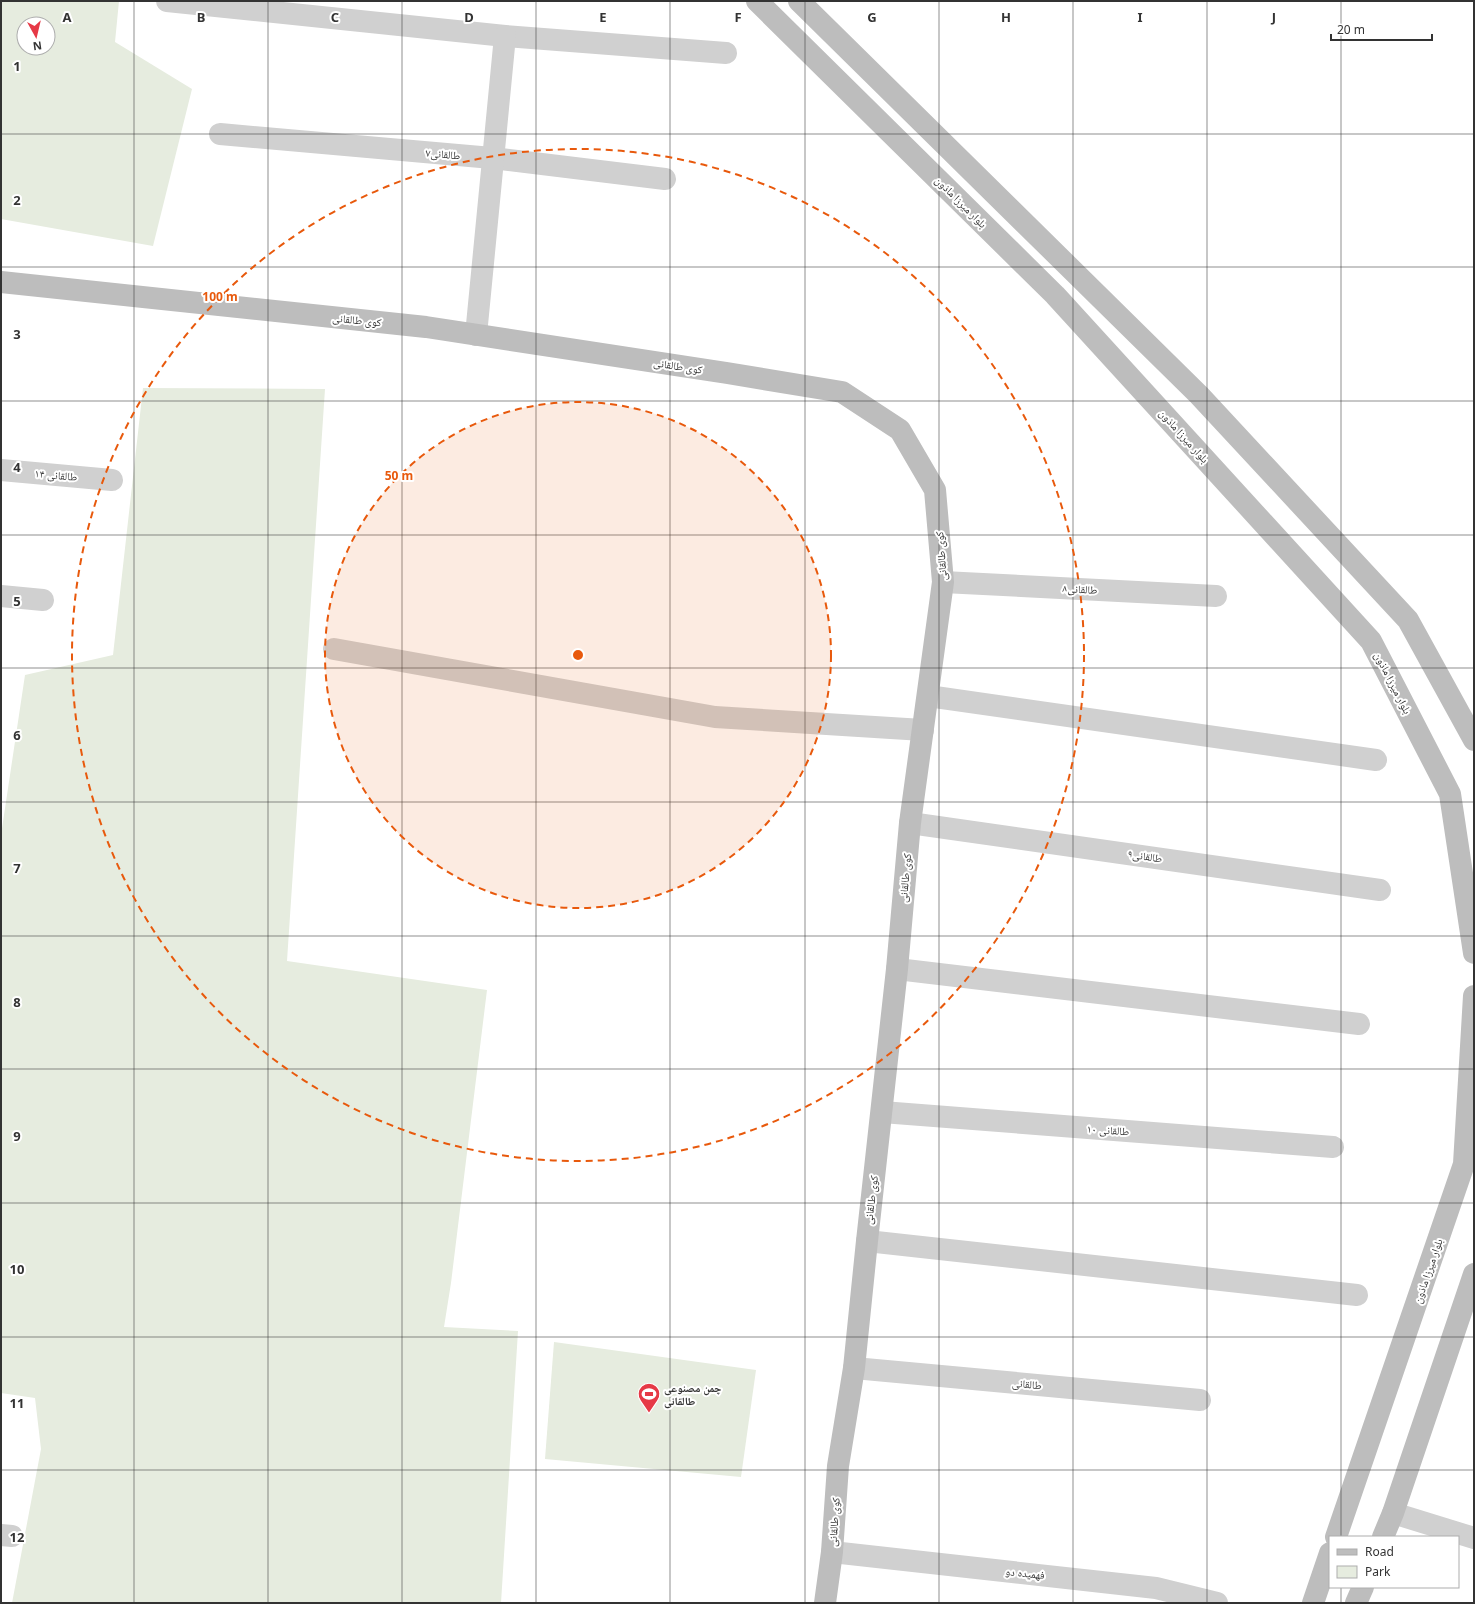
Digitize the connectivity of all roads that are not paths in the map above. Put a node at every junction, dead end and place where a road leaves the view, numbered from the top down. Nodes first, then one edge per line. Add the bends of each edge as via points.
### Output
1 (167, 1) edge
2 (757, 1) edge
3 (799, 1) edge
4 (505, 36) junction
5 (726, 53) dead end
6 (220, 134) dead end
7 (492, 158) junction
8 (665, 179) dead end
9 (1, 282) edge
10 (476, 335) junction
11 (1, 470) edge
12 (112, 480) dead end
13 (944, 582) junction
14 (1, 596) edge
15 (1216, 596) dead end
16 (43, 600) dead end
17 (334, 649) dead end
18 (928, 696) junction
19 (923, 730) junction
20 (1474, 740) edge
21 (1376, 760) dead end
22 (910, 822) junction
23 (1380, 890) dead end
24 (1474, 953) edge
25 (897, 969) junction
26 (1474, 996) edge
27 (1359, 1024) dead end
28 (882, 1112) junction
29 (1333, 1147) dead end
30 (867, 1241) junction
31 (1474, 1274) edge
32 (1356, 1295) dead end
33 (854, 1368) junction
34 (1200, 1400) dead end
35 (1393, 1513) junction
36 (1336, 1536) edge
37 (1383, 1536) edge
38 (1474, 1538) edge
39 (832, 1552) junction
40 (1329, 1556) edge
41 (1363, 1588) edge
42 (825, 1603) edge
43 (1217, 1603) edge
44 (1313, 1603) edge
45 (1356, 1603) edge

1 - 4 street
2 - 24 main road, بلوار میرزا ماذون via 1055,295 1371,641 1450,794
3 - 20 main road via 1199,395 1408,620
4 - 5 street
4 - 7 street
6 - 7 street, طالقانی۷
7 - 8 street, طالقانی۷
7 - 10 street
9 - 10 main road, کوی طالقانی via 426,327
10 - 13 main road, کوی طالقانی via 842,392 900,430 935,490
11 - 12 street, طالقانی ۱۴
13 - 15 street, طالقانی۸
13 - 18 main road, کوی طالقانی
14 - 16 street
17 - 19 street via 715,717
18 - 19 main road, کوی طالقانی
18 - 21 street
19 - 22 main road, کوی طالقانی
22 - 23 street, طالقانی۹
22 - 25 main road, کوی طالقانی
25 - 27 street
25 - 28 main road, کوی طالقانی
26 - 36 main road, بلوار میرزا ماذون via 1464,1164
28 - 29 street, طالقانی ۱۰
28 - 30 main road, کوی طالقانی
30 - 32 street
30 - 33 main road, کوی طالقانی
31 - 35 main road
33 - 34 street, طالقانی
33 - 39 main road, کوی طالقانی via 838,1466
35 - 37 main road
35 - 38 street
39 - 42 main road, کوی طالقانی
39 - 43 street, فهمیده دو via 1156,1588
40 - 44 main road
41 - 45 main road

